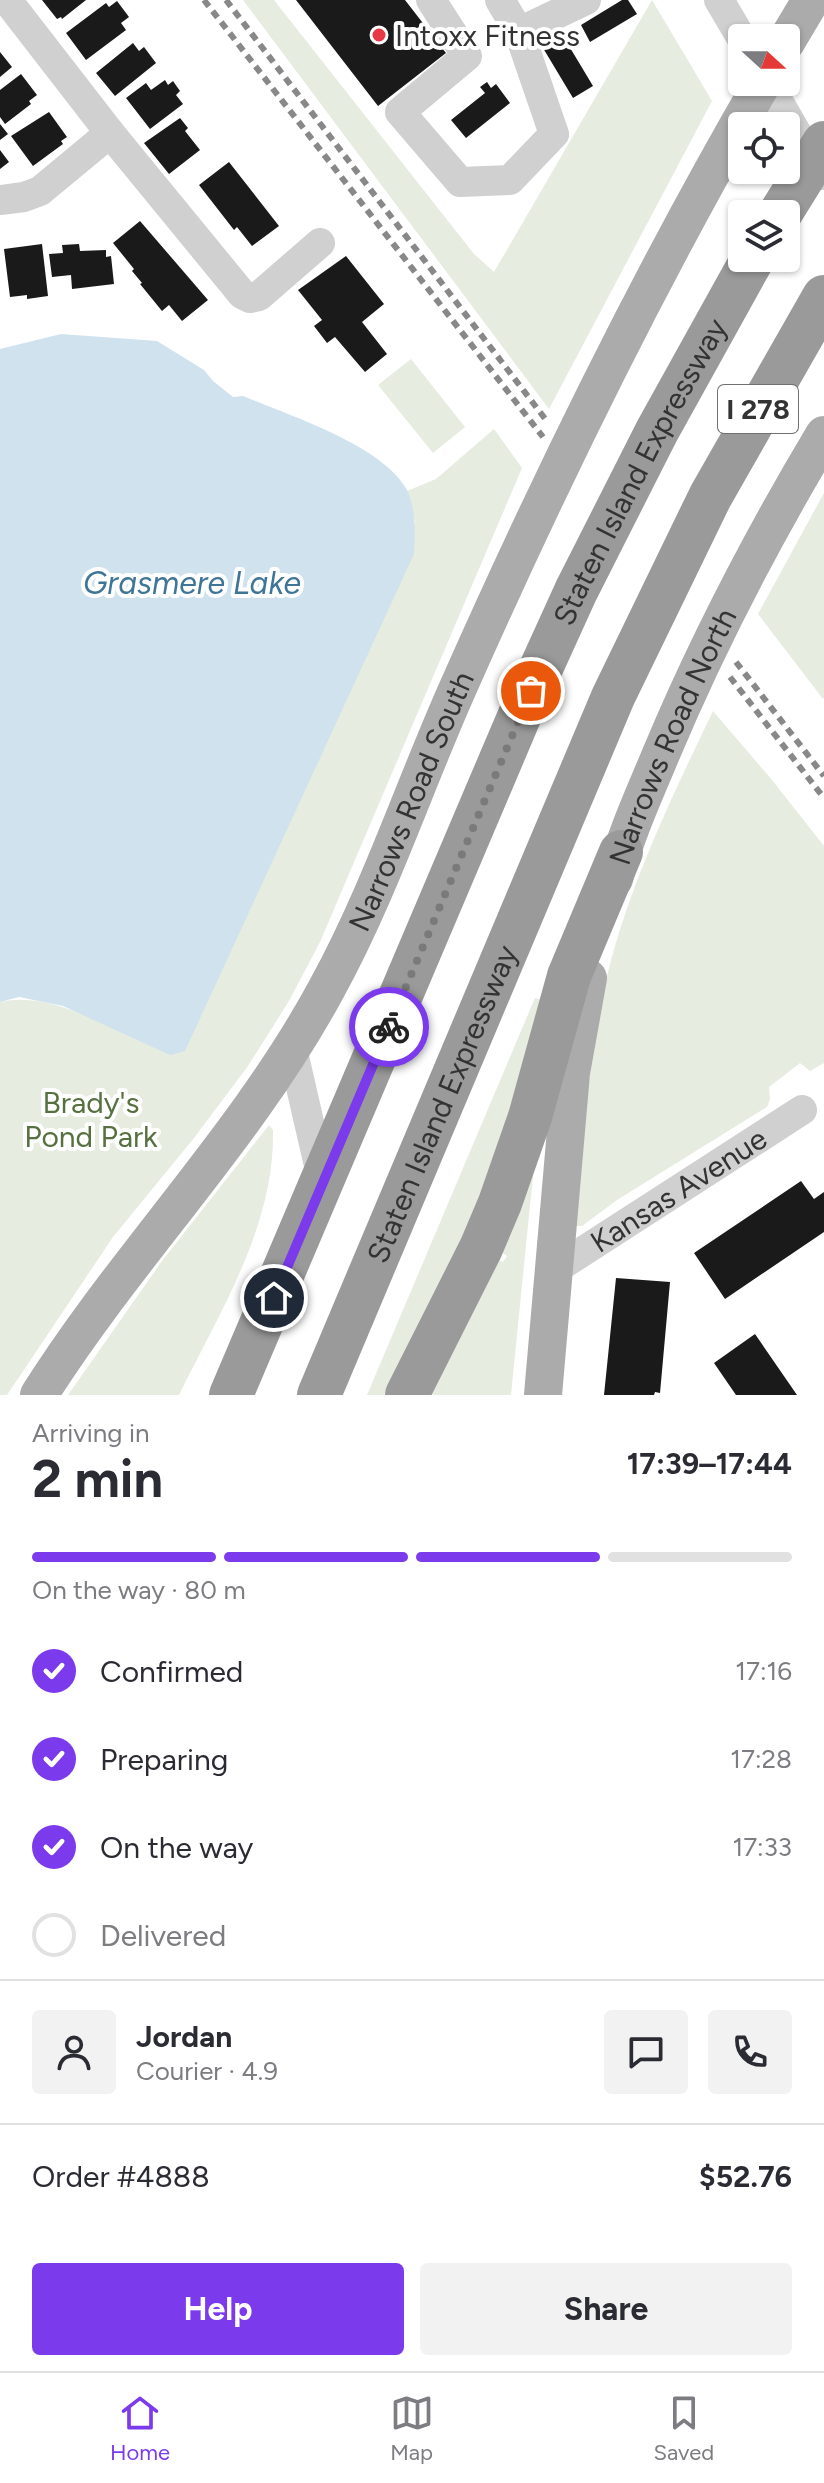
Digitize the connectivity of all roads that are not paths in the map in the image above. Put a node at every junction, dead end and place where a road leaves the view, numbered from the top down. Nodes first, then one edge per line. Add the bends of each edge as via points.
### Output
1 (7, 0) edge
2 (431, 0) edge
3 (500, 0) edge
4 (586, 0) edge
5 (719, 0) edge
6 (808, 5) edge
7 (733, 24) edge
8 (797, 24) edge
9 (519, 32) junction
10 (757, 96) edge
11 (773, 96) edge
12 (110, 133) junction
13 (824, 143) edge
14 (824, 180) edge
15 (0, 200) edge
16 (789, 200) edge
17 (320, 243) dead end
18 (745, 272) edge
19 (816, 310) edge
20 (824, 435) edge
21 (621, 852) junction
22 (292, 1048) junction
23 (802, 1110) dead end
24 (323, 1183) junction
25 (554, 1270) junction
26 (39, 1395) edge
27 (231, 1395) edge
28 (319, 1395) edge
29 (407, 1395) edge
30 (543, 1395) edge

1 - 12 street
2 - 9 street via 467,56 400,112 460,182 510,180 554,134
3 - 9 street
4 - 9 street
5 - 7 street
6 - 8 main road
10 - 22 main road, Narrows Road South via 609,366 456,691 349,946
11 - 14 street
12 - 15 street via 40,191
12 - 17 street via 242,294 259,296
13 - 16 highway
18 - 24 highway, Staten Island Expressway / I 278 via 576,591
19 - 28 highway, Staten Island Expressway / I 278 via 710,497 631,659
20 - 21 main road, Narrows Road North via 753,561 676,718
21 - 25 main road, Narrows Road North via 578,1028
21 - 29 highway via 569,976 500,1203
22 - 24 street
22 - 26 main road, Narrows Road South via 254,1106 128,1266
23 - 25 street, Kansas Avenue
24 - 27 highway, Staten Island Expressway / I 278
25 - 30 main road, Narrows Road North

